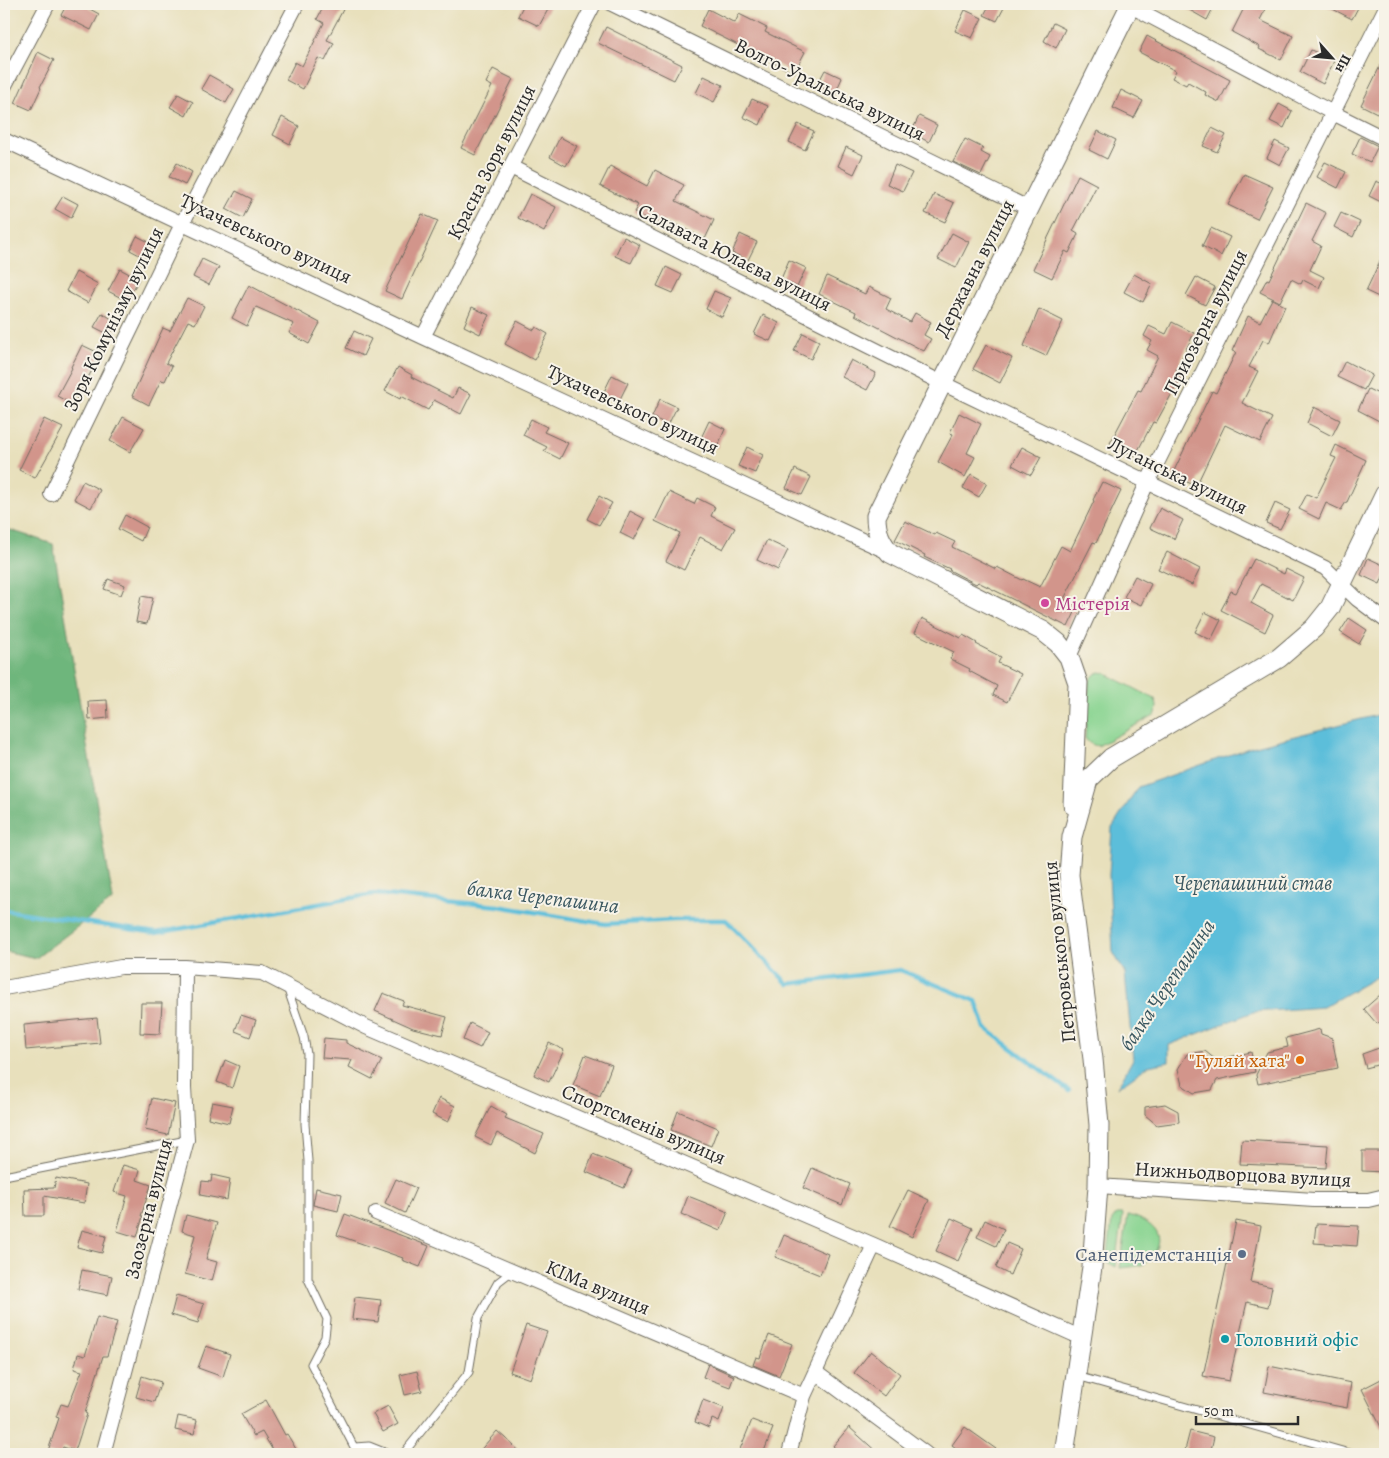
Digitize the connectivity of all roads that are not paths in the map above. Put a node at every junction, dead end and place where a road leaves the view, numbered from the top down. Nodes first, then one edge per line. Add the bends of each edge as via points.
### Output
1 (48, 4) edge
2 (297, 4) edge
3 (594, 4) edge
4 (612, 4) edge
5 (1129, 4) edge
6 (1385, 9) edge
7 (4, 87) edge
8 (1333, 113) junction
9 (1385, 139) edge
10 (4, 140) edge
11 (511, 167) junction
12 (1030, 209) junction
13 (182, 224) junction
14 (423, 338) junction
15 (942, 383) junction
16 (1147, 483) junction
17 (51, 494) dead end
18 (1385, 494) edge
19 (890, 553) junction
20 (1342, 584) junction
21 (1385, 620) edge
22 (1069, 657) junction
23 (1072, 836) junction
24 (185, 967) junction
25 (286, 986) junction
26 (4, 988) edge
27 (187, 1140) junction
28 (4, 1176) edge
29 (1098, 1186) junction
30 (1385, 1196) edge
31 (376, 1213) dead end
32 (874, 1245) junction
33 (511, 1272) junction
34 (1082, 1338) junction
35 (815, 1372) junction
36 (1077, 1376) junction
37 (804, 1396) junction
38 (103, 1454) edge
39 (389, 1454) edge
40 (403, 1454) edge
41 (789, 1454) edge
42 (926, 1454) edge
43 (1064, 1454) edge
44 (1353, 1454) edge

1 - 7 street
2 - 13 street, Зоря Комунізму вулиця
3 - 11 street, Красна Зоря вулиця
4 - 12 street, Волго-Уральська вулиця
5 - 8 street
5 - 12 main road, Державна вулиця
6 - 8 street, Приозерна вулиця
8 - 9 street
8 - 16 street, Приозерна вулиця
10 - 13 street, Тухачевського вулиця
11 - 14 street, Красна Зоря вулиця
11 - 15 street, Салавата Юлаєва вулиця
12 - 15 main road, Державна вулиця
13 - 14 street, Тухачевського вулиця
13 - 17 street, Зоря Комунізму вулиця
14 - 19 street, Тухачевського вулиця
15 - 16 street, Луганська вулиця
15 - 19 main road, Державна вулиця via 876,516 878,534
16 - 20 street, Луганська вулиця via 1325,568
16 - 22 street, Приозерна вулиця
18 - 20 main road, Петровського вулиця
19 - 22 main road, Тухачевського вулиця via 1043,631
20 - 21 street, Луганська вулиця
20 - 23 main road, Петровського вулиця via 1330,608 1314,628 1278,658 1110,758 1088,780
22 - 23 main road, Тухачевського вулиця via 1078,683
23 - 29 main road, Петровського вулиця via 1069,875 1094,1069
24 - 25 street, Спортсменів вулиця via 262,973
24 - 26 street, Спортсменів вулиця via 121,967
24 - 27 street, Заозерна вулиця
25 - 32 street, Спортсменів вулиця via 366,1027
25 - 39 lane via 307,1054 308,1279 327,1319 325,1338 311,1364 354,1447 369,1446
27 - 28 lane
27 - 38 street, Заозерна вулиця
29 - 30 street, Нижньодворцова вулиця via 1314,1200 1368,1200
29 - 34 main road, Петровського вулиця via 1092,1267
31 - 33 street, КІМа вулиця
32 - 34 street, Спортсменів вулиця
32 - 35 street
33 - 37 street, КІМа вулиця
33 - 40 lane via 498,1282 478,1318 469,1372
34 - 36 main road, Петровського вулиця
35 - 37 street
35 - 42 street
36 - 43 main road, Петровського вулиця
36 - 44 lane
37 - 41 street

